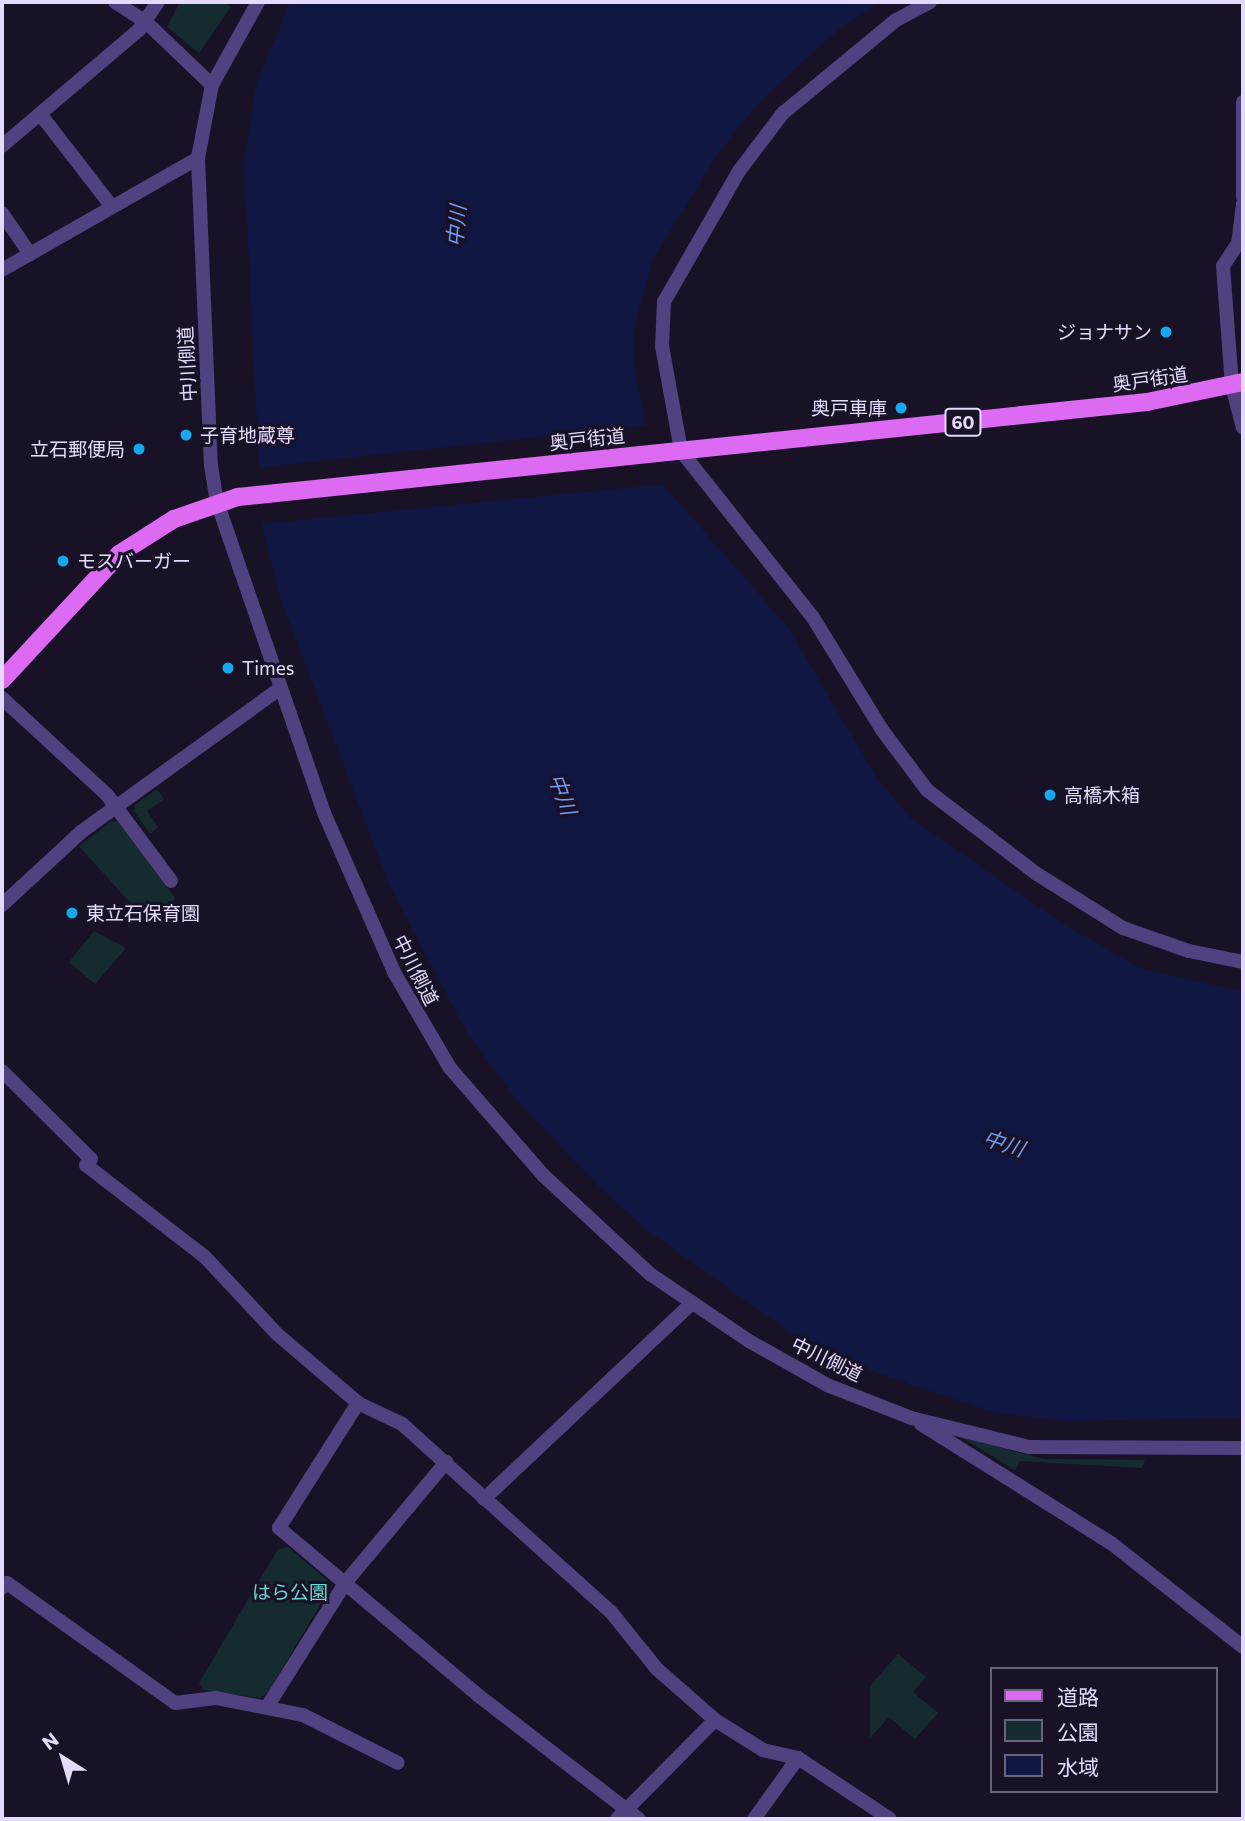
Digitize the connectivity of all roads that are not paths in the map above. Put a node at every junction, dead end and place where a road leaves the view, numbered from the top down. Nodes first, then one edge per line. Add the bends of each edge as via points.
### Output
1 (115, 2) edge
2 (158, 2) edge
3 (258, 2) edge
4 (930, 2) edge
5 (146, 22) junction
6 (212, 85) junction
7 (1243, 103) edge
8 (41, 115) junction
9 (4, 140) edge
10 (198, 158) junction
11 (1243, 197) edge
12 (1243, 204) edge
13 (112, 207) junction
14 (2, 213) edge
15 (30, 254) junction
16 (2, 270) edge
17 (1238, 384) edge
18 (1243, 428) edge
19 (676, 452) junction
20 (217, 502) junction
21 (2, 680) edge
22 (279, 689) junction
23 (2, 698) edge
24 (118, 808) junction
25 (171, 881) dead end
26 (2, 905) edge
27 (1243, 962) edge
28 (2, 1071) edge
29 (692, 1303) junction
30 (358, 1403) junction
31 (911, 1418) junction
32 (1243, 1448) edge
33 (446, 1462) junction
34 (484, 1499) junction
35 (345, 1583) junction
36 (2, 1588) edge
37 (1243, 1647) edge
38 (267, 1707) junction
39 (715, 1720) junction
40 (798, 1758) junction
41 (398, 1763) dead end
42 (621, 1814) edge
43 (639, 1819) edge
44 (754, 1819) edge
45 (890, 1819) edge

1 - 5 street
2 - 5 street
3 - 6 street, 中川側道
4 - 19 street via 896,20 783,113 739,171 664,302 664,363
5 - 6 street
5 - 8 street
6 - 10 street, 中川側道
7 - 11 street
8 - 9 street
8 - 13 street
10 - 13 street
10 - 20 street, 中川側道
12 - 17 street via 1238,243 1223,267
13 - 15 street
14 - 15 street
15 - 16 street
17 - 18 street
17 - 19 main road, 奥戸街道 / 60 via 1147,402
19 - 20 main road, 奥戸街道 / 60 via 251,494
19 - 27 street via 812,616 882,730 926,790 1037,874 1123,928 1189,951
20 - 21 main road, 奥戸街道 / 60 via 174,519 119,554
20 - 22 street, 中川側道
22 - 24 street
22 - 29 street, 中川側道 via 364,908 450,1068 493,1122 595,1226
23 - 24 street
24 - 25 street
24 - 26 street via 81,832
28 - 30 street via 91,1158 86,1165 205,1257 277,1334
29 - 31 street, 中川側道 via 816,1379
29 - 34 street
30 - 33 street via 402,1423
30 - 35 street via 279,1528
31 - 32 street, 中川側道 via 1029,1447
31 - 37 street via 1111,1543
33 - 34 street
33 - 35 street
34 - 39 street via 611,1612 657,1669
35 - 38 street
35 - 42 street
36 - 38 street via 7,1583 175,1703 216,1698
38 - 41 street via 311,1717
39 - 40 street via 764,1750
39 - 42 street
40 - 44 street
40 - 45 street
42 - 43 street

